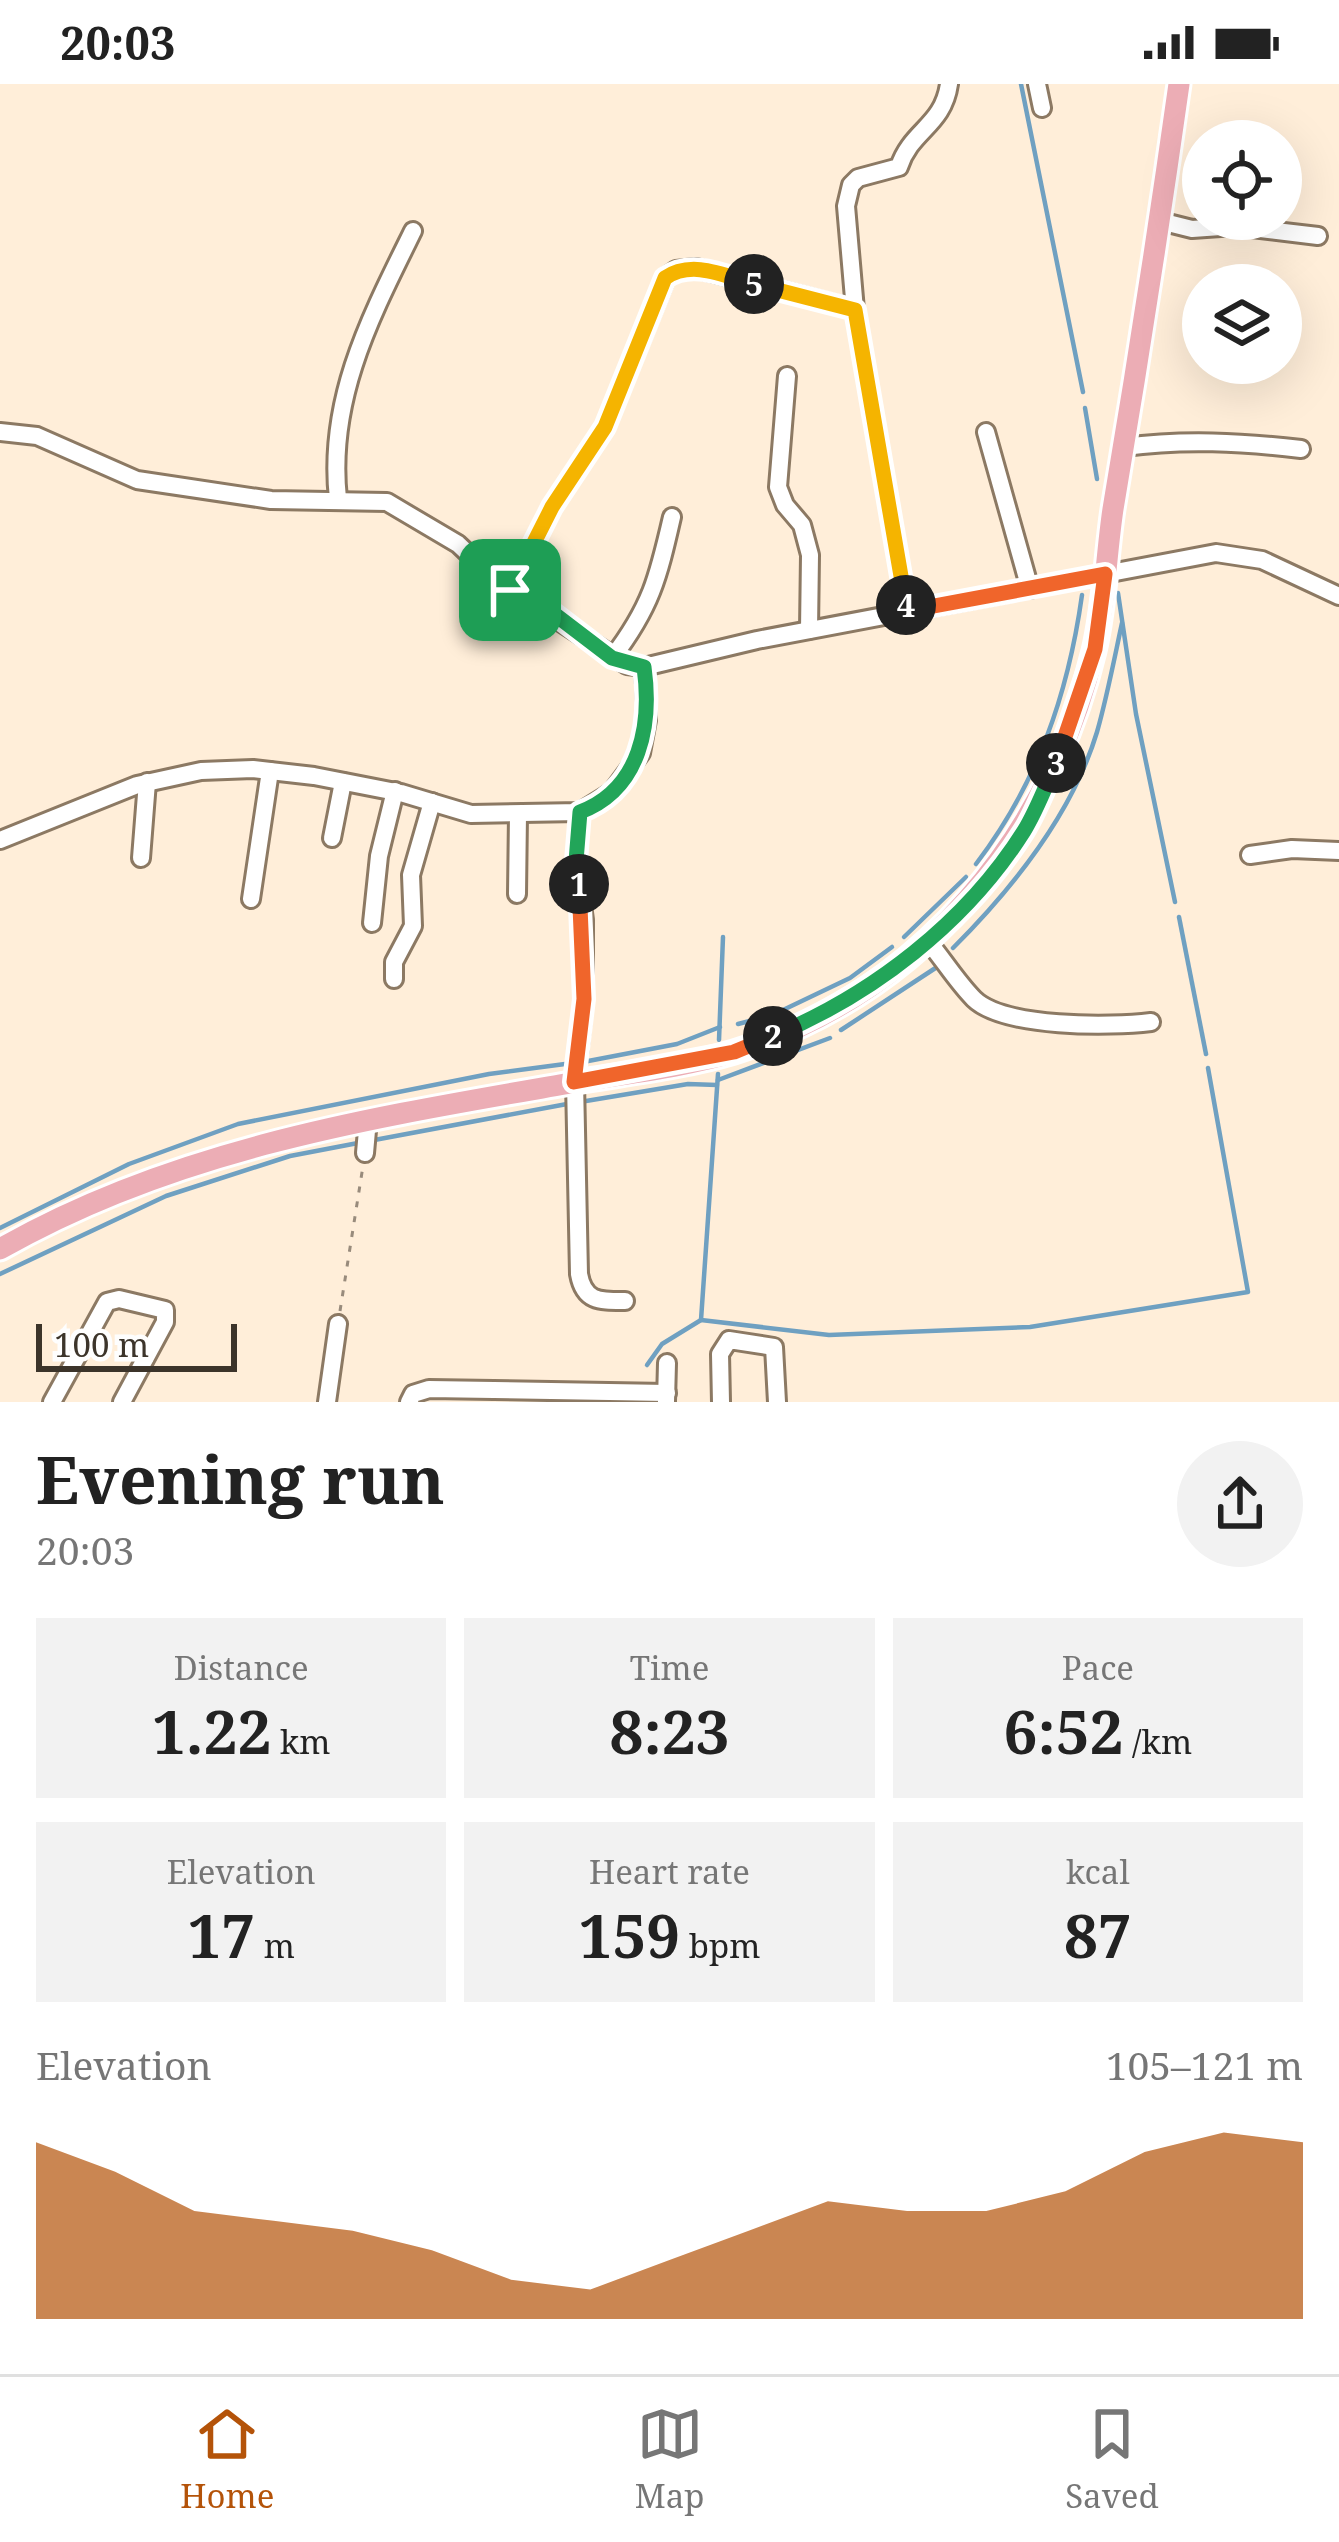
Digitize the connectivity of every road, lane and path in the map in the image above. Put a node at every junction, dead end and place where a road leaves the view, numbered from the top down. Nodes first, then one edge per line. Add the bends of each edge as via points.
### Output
1 (949, 84) edge
2 (1037, 84) edge
3 (1179, 84) edge
4 (1042, 108) dead end
5 (1160, 221) junction
6 (413, 232) dead end
7 (1318, 236) dead end
8 (855, 310) junction
9 (787, 376) dead end
10 (0, 431) edge
11 (986, 432) dead end
12 (1124, 447) junction
13 (1301, 449) dead end
14 (338, 499) junction
15 (672, 517) dead end
16 (1105, 574) junction
17 (1030, 589) junction
18 (510, 590) junction
19 (1339, 596) edge
20 (907, 611) junction
21 (809, 630) junction
22 (612, 658) junction
23 (644, 667) junction
24 (270, 771) junction
25 (147, 782) junction
26 (343, 782) junction
27 (395, 791) junction
28 (432, 802) junction
29 (580, 812) junction
30 (518, 814) junction
31 (332, 838) dead end
32 (0, 840) edge
33 (1339, 851) edge
34 (1250, 856) dead end
35 (141, 858) dead end
36 (517, 894) dead end
37 (251, 899) dead end
38 (372, 923) dead end
39 (926, 940) junction
40 (394, 979) dead end
41 (1151, 1022) dead end
42 (574, 1082) junction
43 (366, 1136) junction
44 (0, 1249) edge
45 (625, 1301) dead end
46 (338, 1324) joint
47 (667, 1364) dead end
48 (667, 1397) edge
49 (58, 1399) edge
50 (122, 1402) edge
51 (327, 1402) edge
52 (409, 1402) edge
53 (721, 1402) edge
54 (777, 1402) edge

1 - 8 street via 936,121 899,167 851,185
2 - 4 street
3 - 5 main road
5 - 7 street
5 - 12 main road
6 - 14 street via 340,401
8 - 18 street via 696,268 665,278 605,427
8 - 20 street
9 - 21 street via 778,487 810,554
10 - 14 street via 37,436 137,480 271,500
11 - 17 street
12 - 13 street via 1211,441
12 - 16 main road
14 - 18 street via 387,502 458,544
15 - 22 street via 642,619
16 - 17 street
16 - 19 street via 1194,555 1239,555
16 - 39 main road via 1095,649 1067,740 1024,831
17 - 20 street
18 - 22 street
20 - 21 street
21 - 23 street
22 - 23 street
23 - 29 street via 640,753 611,792
24 - 25 street via 201,771
24 - 26 street
24 - 37 street
25 - 32 street
25 - 35 street
26 - 27 street
26 - 31 street
27 - 28 street
27 - 38 street
28 - 30 street via 471,814
28 - 40 street via 411,875 413,926
29 - 30 street
29 - 42 street via 584,999
30 - 36 street
33 - 34 street
39 - 41 street via 983,1006 1077,1024
39 - 42 main road via 847,1001 734,1052
42 - 43 main road
42 - 45 street via 581,1284 592,1299
43 - 44 main road via 297,1133 183,1167
43 - 46 path
46 - 51 street
47 - 48 street
48 - 52 street via 429,1389
49 - 50 street via 107,1302 157,1305 165,1322
53 - 54 street via 722,1344 729,1340 777,1352

